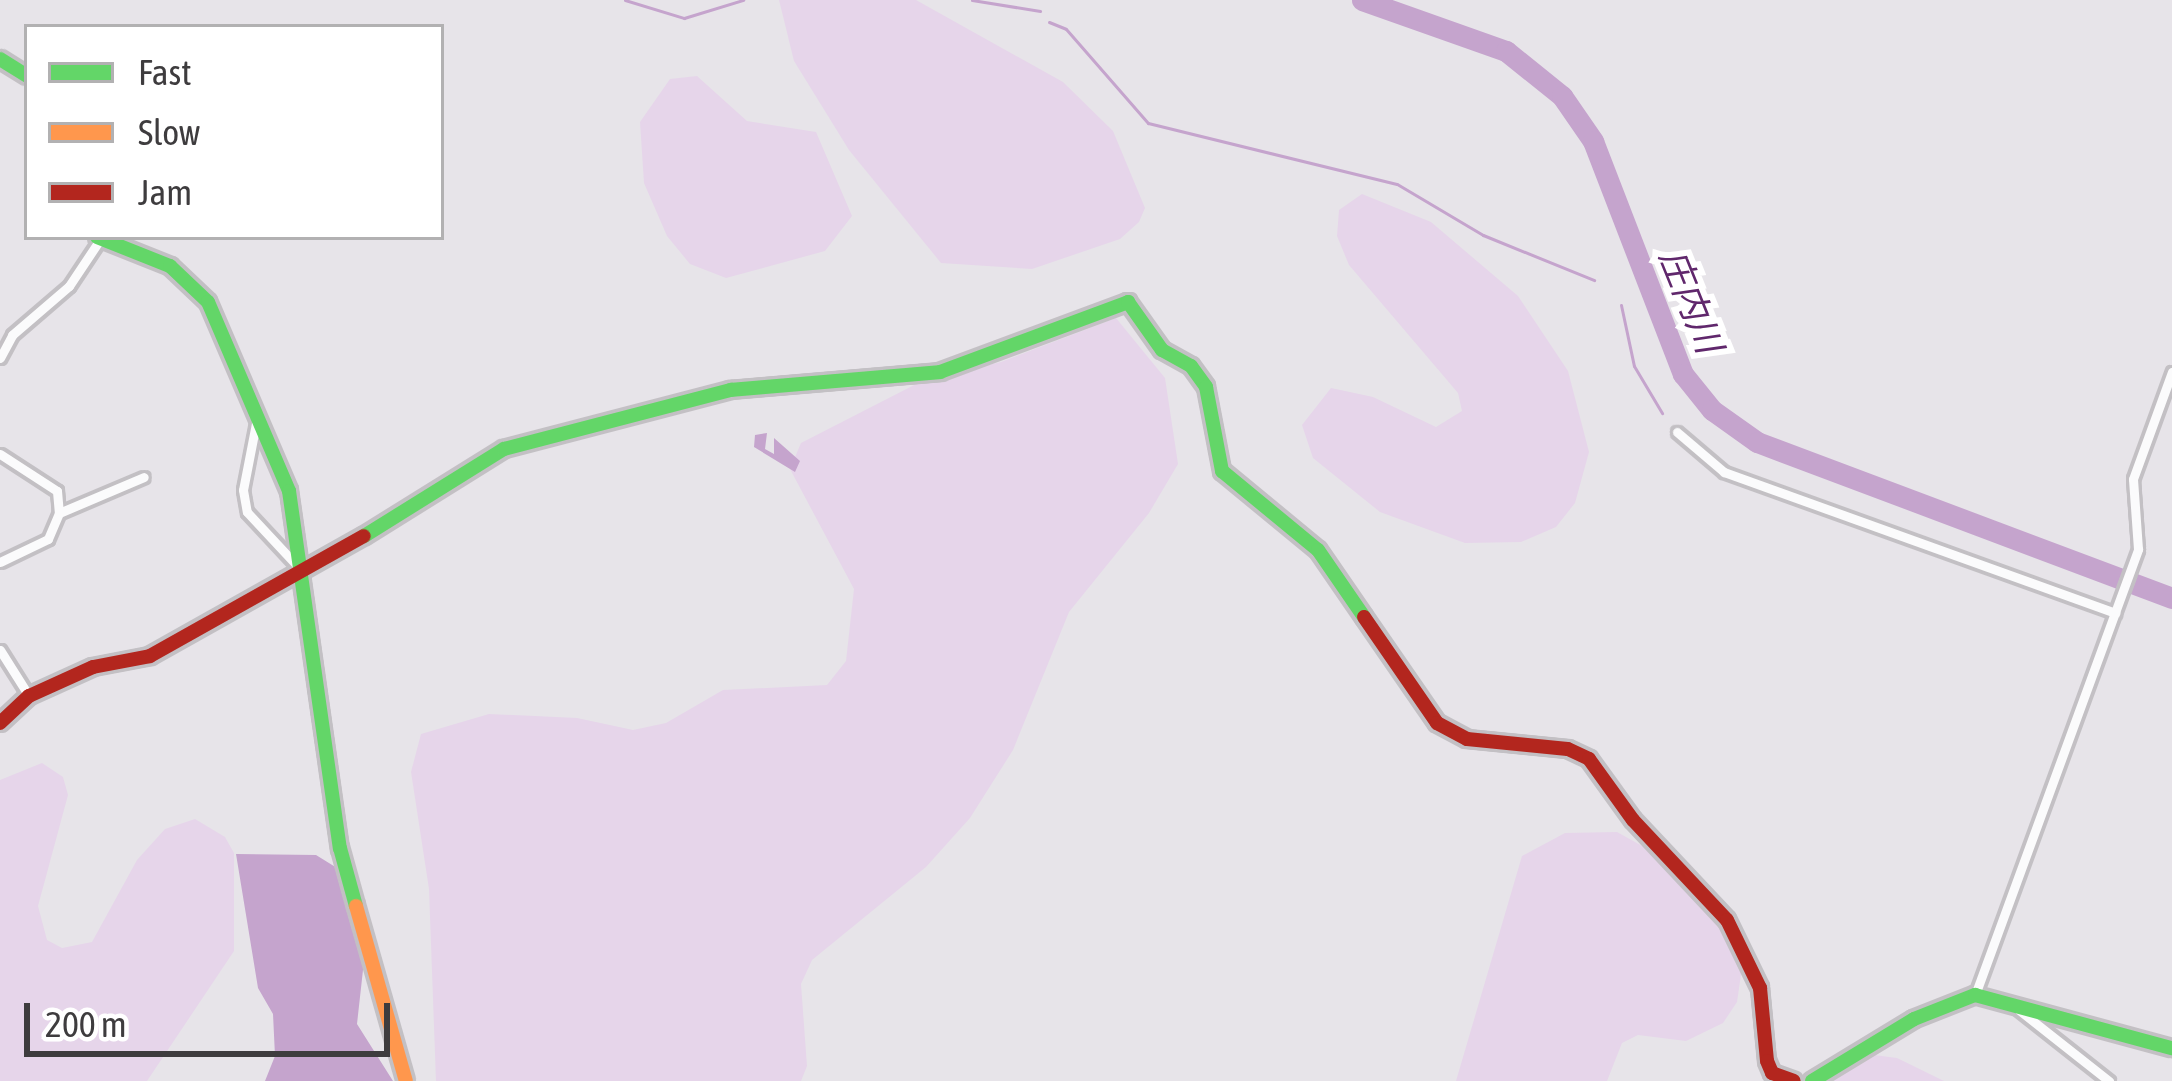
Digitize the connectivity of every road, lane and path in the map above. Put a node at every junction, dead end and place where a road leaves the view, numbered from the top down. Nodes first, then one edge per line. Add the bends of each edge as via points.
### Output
1 (97, 240) edge
2 (101, 240) edge
3 (0, 358) edge
4 (2172, 372) edge
5 (257, 416) junction
6 (1677, 432) dead end
7 (0, 454) edge
8 (144, 477) dead end
9 (59, 513) junction
10 (0, 562) edge
11 (305, 573) junction
12 (2116, 611) junction
13 (0, 650) edge
14 (29, 696) junction
15 (0, 723) edge
16 (1976, 995) junction
17 (2008, 1001) junction
18 (2172, 1048) edge
19 (406, 1081) edge
20 (1794, 1081) edge
21 (1812, 1081) edge
22 (2109, 1081) edge

1 - 3 street via 69,286 12,334
2 - 5 street via 158,260 195,286
4 - 12 street via 2133,479 2138,549
5 - 11 street via 289,491
5 - 11 street via 243,490 248,512
6 - 12 street via 1724,472
7 - 9 street via 57,490
8 - 9 street
9 - 10 street via 48,539
11 - 14 street via 150,656 93,667
11 - 19 street via 340,848
11 - 20 street via 504,449 731,390 940,372 1128,302 1162,350 1199,373 1222,472 1318,550 1438,723 1467,739 1568,749 1589,759 1633,820 1727,920 1760,988 1767,1061 1772,1073
12 - 16 street
13 - 14 street
14 - 15 street
16 - 17 street
16 - 21 street via 1914,1019
17 - 18 street
17 - 22 street

